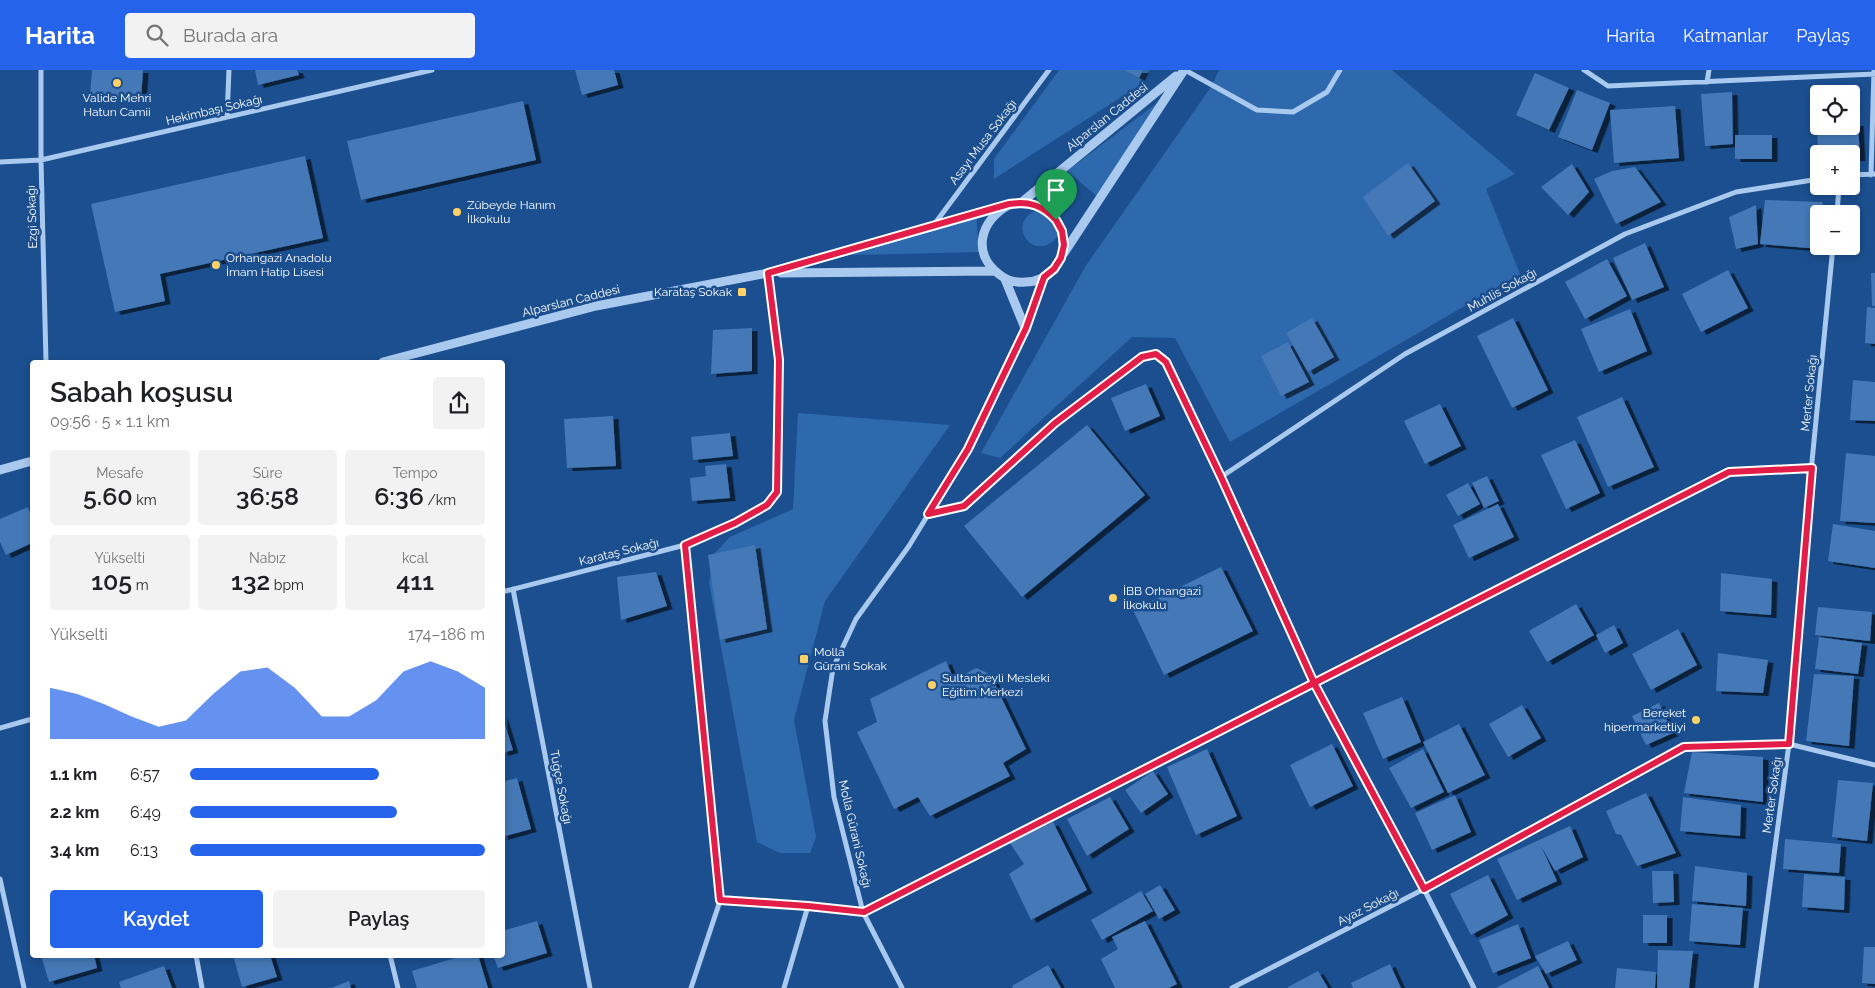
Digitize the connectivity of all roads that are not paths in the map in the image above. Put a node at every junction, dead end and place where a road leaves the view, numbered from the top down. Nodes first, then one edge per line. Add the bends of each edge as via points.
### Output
1 (40, 70) edge
2 (229, 70) edge
3 (400, 70) edge
4 (432, 70) edge
5 (1049, 70) edge
6 (1184, 70) edge
7 (1340, 70) edge
8 (1584, 70) edge
9 (1709, 70) edge
10 (1874, 73) edge
11 (400, 78) junction
12 (1707, 82) junction
13 (227, 117) junction
14 (40, 160) junction
15 (0, 162) edge
16 (1860, 175) edge
17 (1873, 175) edge
18 (1810, 180) edge
19 (1022, 202) junction
20 (1009, 204) junction
21 (933, 226) junction
22 (1833, 255) edge
23 (1061, 258) junction
24 (994, 271) junction
25 (768, 273) junction
26 (1044, 277) junction
27 (1005, 279) junction
28 (1026, 328) junction
29 (46, 360) edge
30 (391, 360) edge
31 (30, 462) edge
32 (1812, 468) junction
33 (0, 470) edge
34 (1221, 477) junction
35 (928, 514) junction
36 (685, 545) junction
37 (513, 589) junction
38 (505, 591) edge
39 (1314, 683) junction
40 (30, 720) edge
41 (0, 728) edge
42 (1789, 744) junction
43 (1875, 765) edge
44 (0, 878) edge
45 (1424, 889) junction
46 (720, 900) junction
47 (808, 906) junction
48 (864, 912) junction
49 (197, 958) edge
50 (391, 958) edge
51 (24, 988) edge
52 (202, 988) edge
53 (398, 988) edge
54 (590, 988) edge
55 (691, 988) edge
56 (784, 988) edge
57 (902, 988) edge
58 (1232, 988) edge
59 (1474, 988) edge
60 (1756, 988) edge

1 - 14 street, Ezgi Sokağı
2 - 13 street
3 - 11 street
4 - 11 street, Hekimbaşı Sokağı
5 - 21 street, Asayı Musa Sokağı
6 - 7 street via 1257,110 1293,112 1327,92
6 - 19 street, Alparslan Caddesi
6 - 23 street
8 - 12 street via 1608,86
9 - 12 street
10 - 12 street
10 - 17 street
11 - 13 street, Hekimbaşı Sokağı
13 - 14 street, Hekimbaşı Sokağı
14 - 15 street, Hekimbaşı Sokağı
14 - 29 street, Ezgi Sokağı
16 - 17 street
18 - 34 street, Muhlis Sokağı via 1736,192 1625,234 1405,354
19 - 20 street
19 - 23 street via 1047,210 1056,220 1064,245
20 - 21 street
20 - 24 street via 988,221 983,234 982,247
21 - 25 street
22 - 32 street, Merter Sokağı
23 - 26 street
24 - 25 street
24 - 27 street
25 - 30 street, Alparslan Caddesi via 596,306
25 - 36 street, Karataş Sokağı via 779,360 777,492 767,505
26 - 27 street via 1018,283
26 - 28 street
27 - 28 street
28 - 35 street, Molla Gürani Sokağı via 968,449
31 - 33 street
32 - 39 street, Molla Gürani Sokağı via 1729,472
32 - 42 street, Merter Sokağı
34 - 35 street via 1166,362 1156,354 1142,357 1055,423 964,506
34 - 39 street
35 - 48 street, Molla Gürani Sokağı via 856,619 833,668 825,721 833,787
36 - 37 street, Karataş Sokağı
36 - 46 street
37 - 38 street, Karataş Sokağı
37 - 54 street, Tuğçe Sokağı
39 - 45 street
39 - 48 street, Molla Gürani Sokağı
40 - 41 street
42 - 43 street, Ayaz Sokağı
42 - 45 street, Ayaz Sokağı via 1684,747
42 - 60 street, Merter Sokağı
44 - 51 street
45 - 58 street, Ayaz Sokağı
45 - 59 street
46 - 47 street
46 - 55 street
47 - 48 street
47 - 56 street
48 - 57 street
49 - 52 street
50 - 53 street

